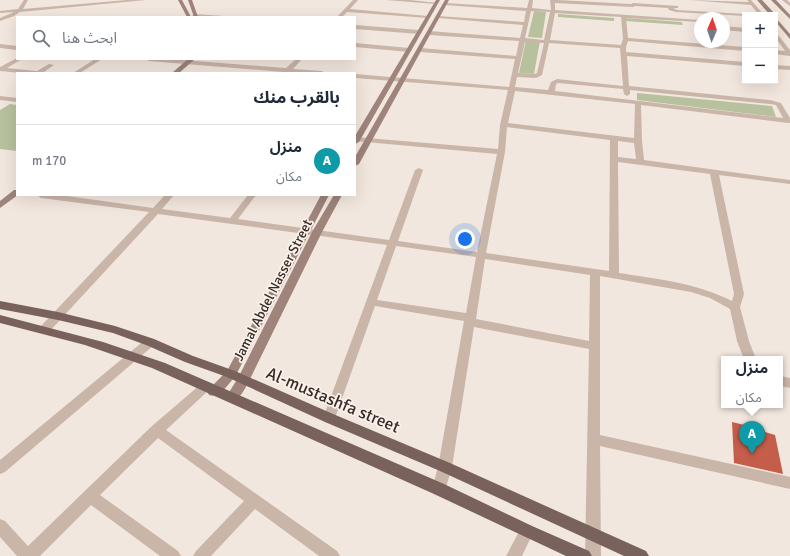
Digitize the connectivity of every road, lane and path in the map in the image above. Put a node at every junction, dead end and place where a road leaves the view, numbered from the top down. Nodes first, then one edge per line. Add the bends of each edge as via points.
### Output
1 (26, 0) edge
2 (144, 0) edge
3 (180, 0) edge
4 (190, 0) edge
5 (356, 0) edge
6 (388, 0) edge
7 (502, 0) edge
8 (531, 0) edge
9 (552, 0) edge
10 (691, 0) edge
11 (749, 0) edge
12 (759, 0) edge
13 (773, 0) edge
14 (784, 0) edge
15 (124, 1) edge
16 (437, 2) edge
17 (446, 2) edge
18 (632, 3) edge
19 (753, 4) junction
20 (790, 5) edge
21 (500, 8) junction
22 (346, 10) junction
23 (529, 10) junction
24 (20, 11) junction
25 (553, 11) junction
26 (0, 12) edge
27 (760, 12) edge
28 (770, 12) edge
29 (742, 15) edge
30 (188, 16) edge
31 (195, 16) edge
32 (340, 16) edge
33 (428, 16) junction
34 (438, 17) junction
35 (636, 17) junction
36 (790, 18) edge
37 (624, 19) junction
38 (0, 20) edge
39 (694, 21) edge
40 (778, 22) edge
41 (730, 23) edge
42 (526, 24) junction
43 (742, 24) edge
44 (694, 26) edge
45 (356, 27) edge
46 (730, 29) edge
47 (742, 30) edge
48 (419, 32) junction
49 (429, 33) junction
50 (778, 37) edge
51 (790, 37) edge
52 (522, 39) junction
53 (626, 39) junction
54 (548, 41) junction
55 (356, 45) edge
56 (0, 46) edge
57 (623, 47) junction
58 (15, 48) edge
59 (0, 50) edge
60 (409, 50) junction
61 (420, 50) junction
62 (742, 50) edge
63 (778, 52) edge
64 (624, 54) junction
65 (790, 54) edge
66 (518, 58) junction
67 (17, 60) edge
68 (97, 60) edge
69 (182, 60) edge
70 (191, 60) edge
71 (297, 60) edge
72 (742, 64) edge
73 (51, 65) dead end
74 (778, 67) edge
75 (790, 68) edge
76 (0, 69) edge
77 (286, 71) edge
78 (28, 72) edge
79 (40, 72) edge
80 (78, 72) edge
81 (167, 72) edge
82 (176, 72) edge
83 (304, 72) edge
84 (514, 74) junction
85 (356, 76) edge
86 (392, 79) junction
87 (402, 80) junction
88 (627, 88) junction
89 (512, 89) junction
90 (551, 92) junction
91 (0, 98) edge
92 (16, 100) edge
93 (627, 101) junction
94 (638, 103) junction
95 (789, 121) edge
96 (504, 125) junction
97 (614, 139) junction
98 (356, 140) edge
99 (369, 140) junction
100 (638, 141) junction
101 (501, 152) junction
102 (615, 159) junction
103 (356, 162) edge
104 (640, 162) junction
105 (419, 170) dead end
106 (714, 172) junction
107 (790, 182) edge
108 (16, 187) edge
109 (16, 193) edge
110 (47, 196) edge
111 (169, 196) edge
112 (251, 196) edge
113 (324, 196) edge
114 (337, 196) edge
115 (0, 198) edge
116 (0, 205) edge
117 (156, 211) junction
118 (232, 221) junction
119 (305, 232) junction
120 (317, 232) junction
121 (392, 243) junction
122 (481, 255) junction
123 (595, 273) junction
124 (614, 275) junction
125 (370, 302) junction
126 (0, 305) edge
127 (734, 307) junction
128 (58, 316) junction
129 (0, 320) edge
130 (470, 320) junction
131 (44, 330) junction
132 (150, 342) junction
133 (594, 346) junction
134 (134, 356) junction
135 (749, 356) edge
136 (231, 374) junction
137 (243, 381) junction
138 (209, 389) junction
139 (232, 397) junction
140 (328, 418) junction
141 (157, 430) junction
142 (593, 439) junction
143 (446, 467) junction
144 (0, 468) edge
145 (790, 483) edge
146 (439, 489) junction
147 (90, 496) junction
148 (254, 500) junction
149 (0, 526) edge
150 (527, 531) junction
151 (592, 534) junction
152 (28, 556) edge
153 (173, 556) edge
154 (201, 556) edge
155 (332, 556) edge
156 (514, 556) edge
157 (584, 556) edge
158 (593, 556) edge
159 (641, 556) edge

1 - 24 street
2 - 15 street
3 - 30 street
4 - 31 street
5 - 22 street
6 - 16 street
7 - 21 street
8 - 23 street
9 - 18 street
9 - 25 street
10 - 19 street
11 - 19 street
12 - 28 street
13 - 36 street
14 - 20 street
15 - 24 street
16 - 33 street
17 - 21 street
17 - 34 street
18 - 29 street via 670,6 671,10 676,11
18 - 35 street
19 - 27 street
21 - 23 street
22 - 32 street
22 - 33 street
23 - 25 street
23 - 42 street
24 - 26 street
24 - 38 street
25 - 37 street
25 - 54 street
33 - 48 street
34 - 42 street
34 - 49 street
35 - 37 street
35 - 39 street
37 - 44 street
37 - 53 street
40 - 51 street
41 - 43 street
42 - 52 street
45 - 48 street
46 - 47 street
48 - 60 street
49 - 52 street
49 - 61 street
50 - 65 street
52 - 54 street
52 - 66 street
53 - 57 street
53 - 62 street
54 - 57 street
54 - 84 street via 540,74
55 - 60 street
56 - 58 street
57 - 64 street
58 - 59 street
60 - 86 street
61 - 66 street
61 - 87 street
63 - 65 street
64 - 72 street
64 - 88 street
66 - 84 street
67 - 76 street
68 - 80 street
69 - 70 street
69 - 81 street
70 - 77 street
70 - 82 street
71 - 77 street
73 - 79 street
74 - 75 street
76 - 78 street
77 - 83 street
84 - 89 street
85 - 86 street
86 - 87 street
86 - 98 street
87 - 89 street
87 - 99 street
88 - 90 street via 554,81
88 - 93 street
88 - 95 street via 774,102 781,106
89 - 90 street
89 - 96 street
90 - 93 street
91 - 92 street
93 - 94 street
94 - 95 street
94 - 100 street
96 - 97 street
96 - 101 street
97 - 100 street
97 - 102 street
98 - 99 street
99 - 101 street
99 - 103 street
100 - 104 street
101 - 122 street
102 - 104 street
102 - 124 street
104 - 106 street
105 - 121 street
106 - 107 street
106 - 127 street via 739,294
108 - 115 street
109 - 116 street
110 - 117 street
111 - 117 street
112 - 118 street
113 - 119 street
114 - 120 street, Jamal Abdel Nasser Street
117 - 118 street
117 - 128 street
118 - 119 street
119 - 120 street
119 - 136 street
120 - 121 street
120 - 137 street, Jamal Abdel Nasser Street
121 - 122 street
121 - 125 street
122 - 123 street
122 - 130 street
123 - 124 street
123 - 133 street
124 - 127 street via 692,289 714,296
125 - 130 street
125 - 140 street
126 - 128 main road, Al-mustashfa street
127 - 135 street
128 - 131 street
128 - 132 main road, Al-mustashfa street via 115,330
129 - 131 main road
130 - 133 street
130 - 143 street
131 - 134 main road
132 - 134 street
132 - 136 main road, Al-mustashfa street
133 - 142 street
134 - 138 main road
134 - 144 street
136 - 137 main road, Al-mustashfa street
136 - 138 street
137 - 139 street, Jamal Abdel Nasser Street
137 - 140 main road, Al-mustashfa street
138 - 139 main road
138 - 141 street
139 - 146 main road
140 - 143 main road, Al-mustashfa street
141 - 147 street
141 - 148 street
142 - 145 street
142 - 151 street
143 - 146 street
143 - 151 main road, Al-mustashfa street
146 - 150 main road
147 - 152 street
147 - 153 street
148 - 154 street
148 - 155 street
149 - 152 street
150 - 156 street
150 - 157 main road
151 - 158 street
151 - 159 main road, Al-mustashfa street

